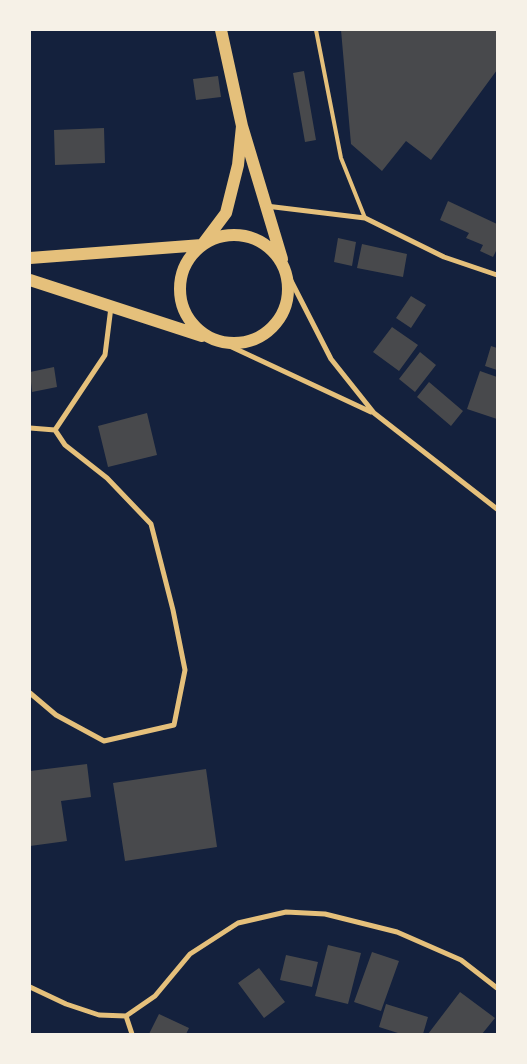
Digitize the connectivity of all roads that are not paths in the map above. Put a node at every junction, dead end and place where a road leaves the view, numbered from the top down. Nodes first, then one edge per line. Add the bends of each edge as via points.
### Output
1 (221, 30) edge
2 (316, 30) edge
3 (242, 126) junction
4 (266, 206) junction
5 (365, 218) junction
6 (202, 245) junction
7 (34, 256) edge
8 (285, 269) junction
9 (497, 275) edge
10 (30, 280) edge
11 (111, 306) junction
12 (221, 342) junction
13 (374, 413) junction
14 (30, 428) edge
15 (54, 430) junction
16 (497, 509) edge
17 (30, 693) edge
18 (30, 987) edge
19 (497, 988) edge
20 (126, 1016) junction
21 (132, 1034) edge

1 - 3 main road
2 - 5 lane via 341,158
3 - 4 main road
3 - 6 main road via 238,165 226,213
4 - 5 street
4 - 8 main road
5 - 9 street via 444,257
6 - 7 main road
6 - 8 main road via 226,236 250,236 277,255
6 - 12 main road via 182,273 180,291 183,308 192,324 205,336
8 - 12 main road via 289,286 287,303 269,331 255,340
8 - 13 street via 331,359
10 - 11 main road
11 - 12 main road
11 - 15 street via 105,355
12 - 13 street
13 - 16 street
14 - 15 street
15 - 17 street via 65,445 107,478 151,524 185,670 174,725 104,742 56,715
18 - 20 street via 99,1015
19 - 20 street via 461,960 397,932 325,914 286,912 238,923 190,954 155,996
20 - 21 street

